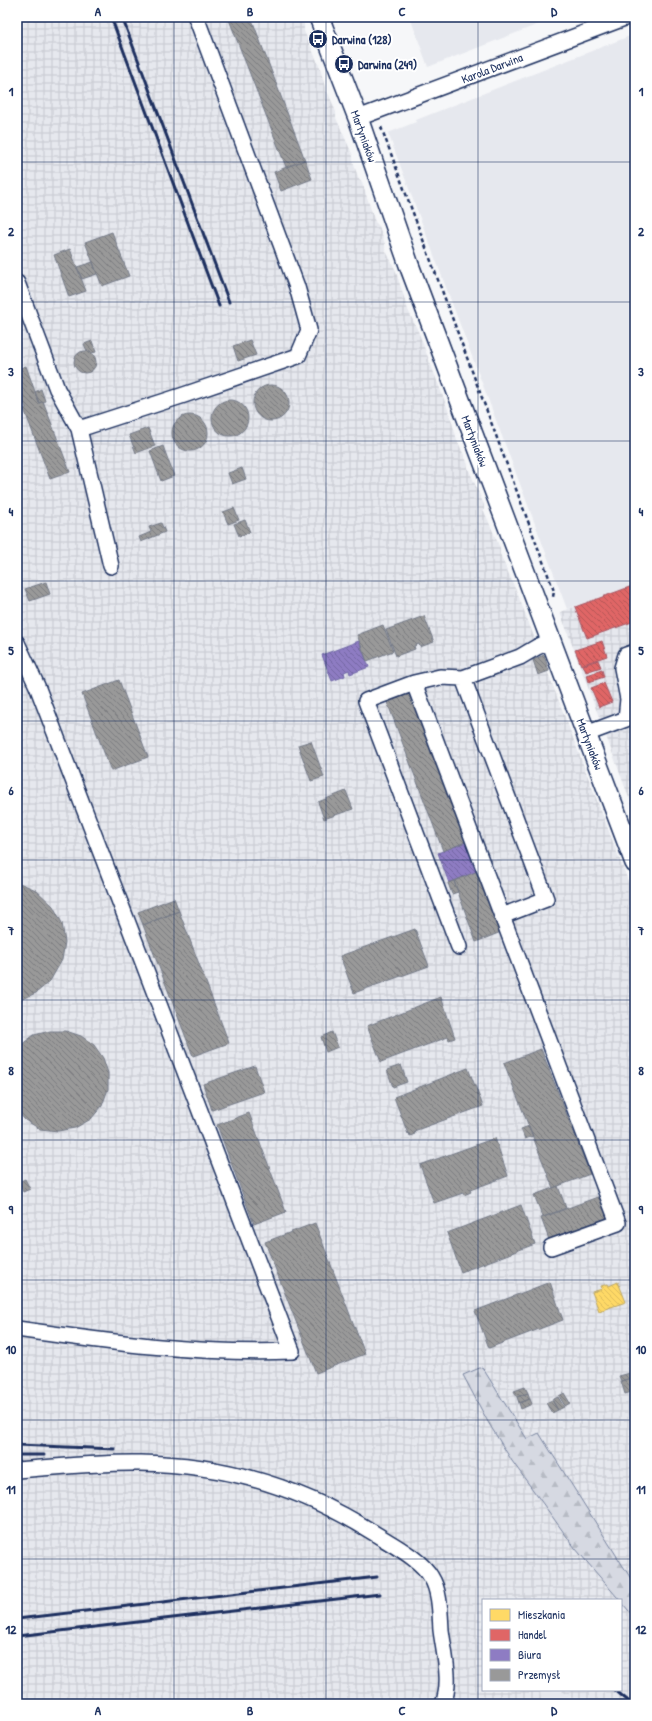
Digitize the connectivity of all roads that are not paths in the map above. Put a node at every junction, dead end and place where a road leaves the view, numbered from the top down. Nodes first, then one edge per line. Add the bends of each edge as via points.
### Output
1 (196, 17) edge
2 (320, 17) edge
3 (627, 17) edge
4 (358, 118) junction
5 (17, 283) edge
6 (79, 429) junction
7 (111, 566) dead end
8 (551, 641) junction
9 (17, 643) edge
10 (635, 652) edge
11 (463, 678) junction
12 (414, 683) junction
13 (630, 719) edge
14 (586, 734) junction
15 (635, 863) edge
16 (502, 916) junction
17 (459, 947) dead end
18 (551, 1247) dead end
19 (17, 1329) edge
20 (17, 1470) edge
21 (443, 1704) edge

1 - 6 street via 297,287 309,330 298,356
2 - 4 main road, Martyniaków
3 - 4 street, Karola Darwina
4 - 8 main road, Martyniaków via 409,265
5 - 6 street via 57,389
6 - 7 street
8 - 11 street via 520,657
8 - 14 main road, Martyniaków
9 - 19 street via 37,686 292,1351 150,1346
10 - 13 street via 626,655 622,668
11 - 12 street via 440,677
11 - 16 street via 546,899
12 - 16 street
12 - 17 street via 366,701
13 - 14 street
14 - 15 main road, Martyniaków
16 - 18 street via 618,1223
20 - 21 street via 108,1463 175,1464 205,1468 272,1484 308,1497 345,1516 410,1557 432,1577 436,1587 448,1688

